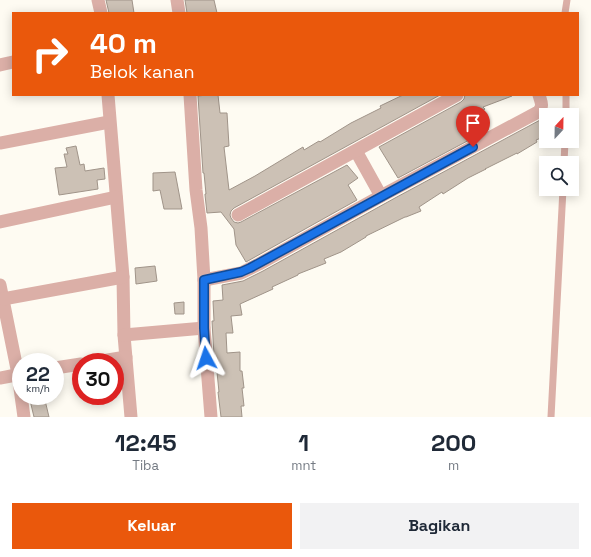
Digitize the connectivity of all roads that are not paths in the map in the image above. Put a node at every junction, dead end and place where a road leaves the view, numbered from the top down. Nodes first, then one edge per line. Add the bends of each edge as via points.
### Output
1 (98, 0) edge
2 (177, 0) edge
3 (567, 0) edge
4 (101, 12) edge
5 (179, 12) edge
6 (565, 12) edge
7 (12, 62) edge
8 (0, 65) edge
9 (108, 96) edge
10 (190, 96) edge
11 (455, 96) edge
12 (539, 96) edge
13 (566, 96) edge
14 (566, 108) edge
15 (109, 122) junction
16 (0, 143) edge
17 (356, 151) junction
18 (381, 196) junction
19 (563, 196) edge
20 (116, 197) junction
21 (238, 214) dead end
22 (0, 222) edge
23 (123, 277) junction
24 (204, 280) junction
25 (0, 285) edge
26 (2, 299) junction
27 (204, 328) junction
28 (124, 335) junction
29 (14, 353) edge
30 (126, 357) joint
31 (12, 375) edge
32 (0, 378) edge
33 (23, 405) edge
34 (24, 417) edge
35 (131, 417) edge
36 (211, 417) edge
37 (551, 417) edge

1 - 4 street
2 - 5 street
3 - 6 lane
7 - 8 street
9 - 15 street
10 - 24 street
11 - 17 street
12 - 18 street via 542,104 538,112
13 - 14 lane
15 - 16 street
15 - 20 street
17 - 18 street
17 - 21 street
18 - 24 street via 259,264 241,272
19 - 37 lane
20 - 22 street
20 - 23 street
23 - 26 street
23 - 28 street
24 - 27 street
25 - 26 street
26 - 29 street
27 - 28 street
27 - 36 street
28 - 30 street
30 - 35 street
31 - 32 street
33 - 34 street

